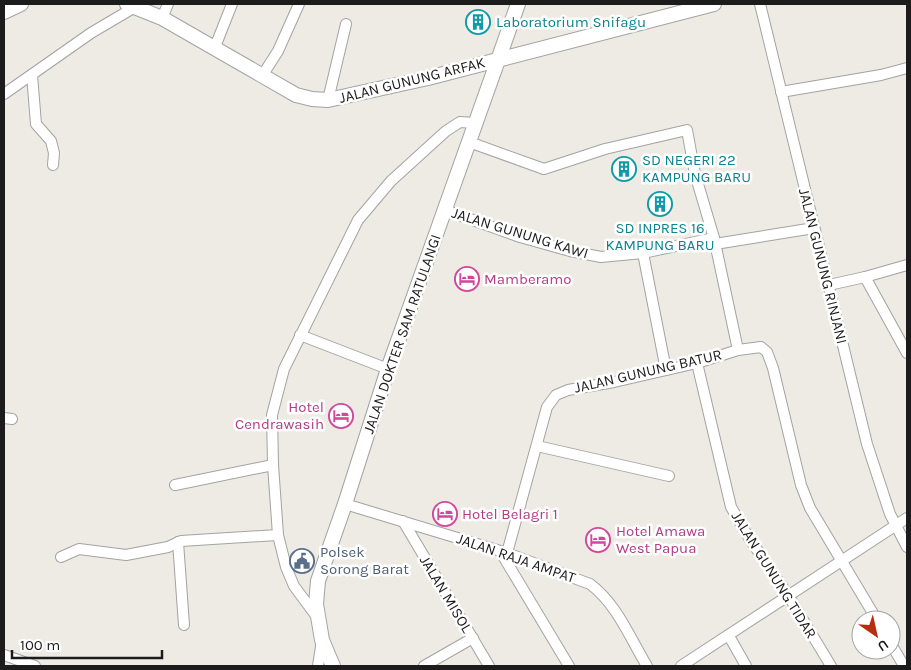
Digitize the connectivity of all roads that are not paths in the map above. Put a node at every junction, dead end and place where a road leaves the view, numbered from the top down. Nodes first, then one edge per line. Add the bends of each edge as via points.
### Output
1 (21, 4) edge
2 (168, 4) edge
3 (232, 4) edge
4 (299, 4) edge
5 (518, 4) edge
6 (714, 4) edge
7 (760, 4) edge
8 (131, 5) edge
9 (4, 12) edge
10 (162, 18) junction
11 (346, 24) dead end
12 (215, 47) junction
13 (498, 59) junction
14 (907, 68) edge
15 (32, 75) junction
16 (262, 76) junction
17 (781, 92) junction
18 (4, 94) edge
19 (328, 100) junction
20 (475, 123) junction
21 (469, 142) junction
22 (53, 165) dead end
23 (445, 210) junction
24 (814, 228) junction
25 (715, 241) junction
26 (643, 253) junction
27 (907, 265) edge
28 (865, 277) junction
29 (829, 285) junction
30 (300, 335) junction
31 (738, 350) junction
32 (907, 353) edge
33 (697, 363) junction
34 (388, 369) junction
35 (666, 370) junction
36 (537, 446) junction
37 (273, 465) junction
38 (669, 476) dead end
39 (175, 485) dead end
40 (345, 504) junction
41 (907, 518) edge
42 (403, 521) junction
43 (895, 526) junction
44 (278, 535) junction
45 (178, 542) junction
46 (907, 547) edge
47 (504, 552) junction
48 (61, 557) dead end
49 (843, 560) junction
50 (788, 595) junction
51 (871, 610) edge
52 (317, 617) junction
53 (184, 625) dead end
54 (729, 636) junction
55 (473, 638) junction
56 (322, 640) junction
57 (4, 655) edge
58 (35, 666) edge
59 (318, 666) edge
60 (333, 666) edge
61 (424, 666) edge
62 (489, 666) edge
63 (569, 666) edge
64 (647, 666) edge
65 (681, 666) edge
66 (746, 666) edge
67 (831, 666) edge

1 - 9 street
2 - 10 street
3 - 12 street
4 - 16 street via 278,51
5 - 13 street, JALAN DOKTER SAM RATULANGI
6 - 13 street, JALAN GUNUNG ARFAK
7 - 17 street, JALAN GUNUNG RINJANI
8 - 10 street, JALAN GUNUNG ARFAK
8 - 15 street
10 - 12 street, JALAN GUNUNG ARFAK
11 - 19 street
12 - 16 street, JALAN GUNUNG ARFAK
13 - 19 street, JALAN GUNUNG ARFAK
13 - 20 street, JALAN DOKTER SAM RATULANGI
14 - 17 street
15 - 18 street
15 - 22 street via 36,124 51,141
16 - 19 street, JALAN GUNUNG ARFAK via 296,95
17 - 24 street, JALAN GUNUNG RINJANI
20 - 21 street, JALAN DOKTER SAM RATULANGI
20 - 30 street via 460,122 450,127 374,200 358,220
21 - 23 street, JALAN DOKTER SAM RATULANGI
21 - 25 street via 544,169 687,130 694,174
23 - 26 street, JALAN GUNUNG KAWI via 520,237 584,255 602,257
23 - 34 street, JALAN DOKTER SAM RATULANGI
24 - 25 street, JALAN GUNUNG KAWI
24 - 29 street, JALAN GUNUNG RINJANI
25 - 26 street, JALAN GUNUNG KAWI
25 - 31 street
26 - 35 street
27 - 28 street
28 - 29 street
28 - 32 street
29 - 43 street, JALAN GUNUNG RINJANI via 867,444
30 - 34 street
30 - 37 street via 284,369 272,414
31 - 33 street, JALAN GUNUNG BATUR
31 - 49 street, JALAN GUNUNG BATUR via 757,347 765,349 770,356 801,485 810,508
33 - 35 street, JALAN GUNUNG BATUR
33 - 50 street, JALAN GUNUNG TIDAR via 731,507
34 - 40 street, JALAN DOKTER SAM RATULANGI
35 - 36 street, JALAN GUNUNG BATUR via 556,395 547,407
36 - 38 street
36 - 47 street, JALAN GUNUNG BATUR
37 - 39 street
37 - 44 street
40 - 42 street, JALAN RAJA AMPAT
40 - 52 street, JALAN DOKTER SAM RATULANGI via 318,581
41 - 43 street
42 - 47 street, JALAN RAJA AMPAT
42 - 55 street, JALAN MISOL
43 - 46 street, JALAN GUNUNG RINJANI
43 - 49 street
44 - 45 street
44 - 52 street via 294,586
45 - 48 street via 126,555 79,549
45 - 53 street
47 - 63 street
47 - 64 street, JALAN RAJA AMPAT via 575,577 602,593
49 - 50 street
49 - 51 street
50 - 54 street
50 - 67 street, JALAN GUNUNG TIDAR
52 - 56 street, JALAN DOKTER SAM RATULANGI
54 - 65 street
54 - 66 street
55 - 61 street
55 - 62 street, JALAN MISOL
56 - 59 street
56 - 60 street, JALAN DOKTER SAM RATULANGI
57 - 58 street

